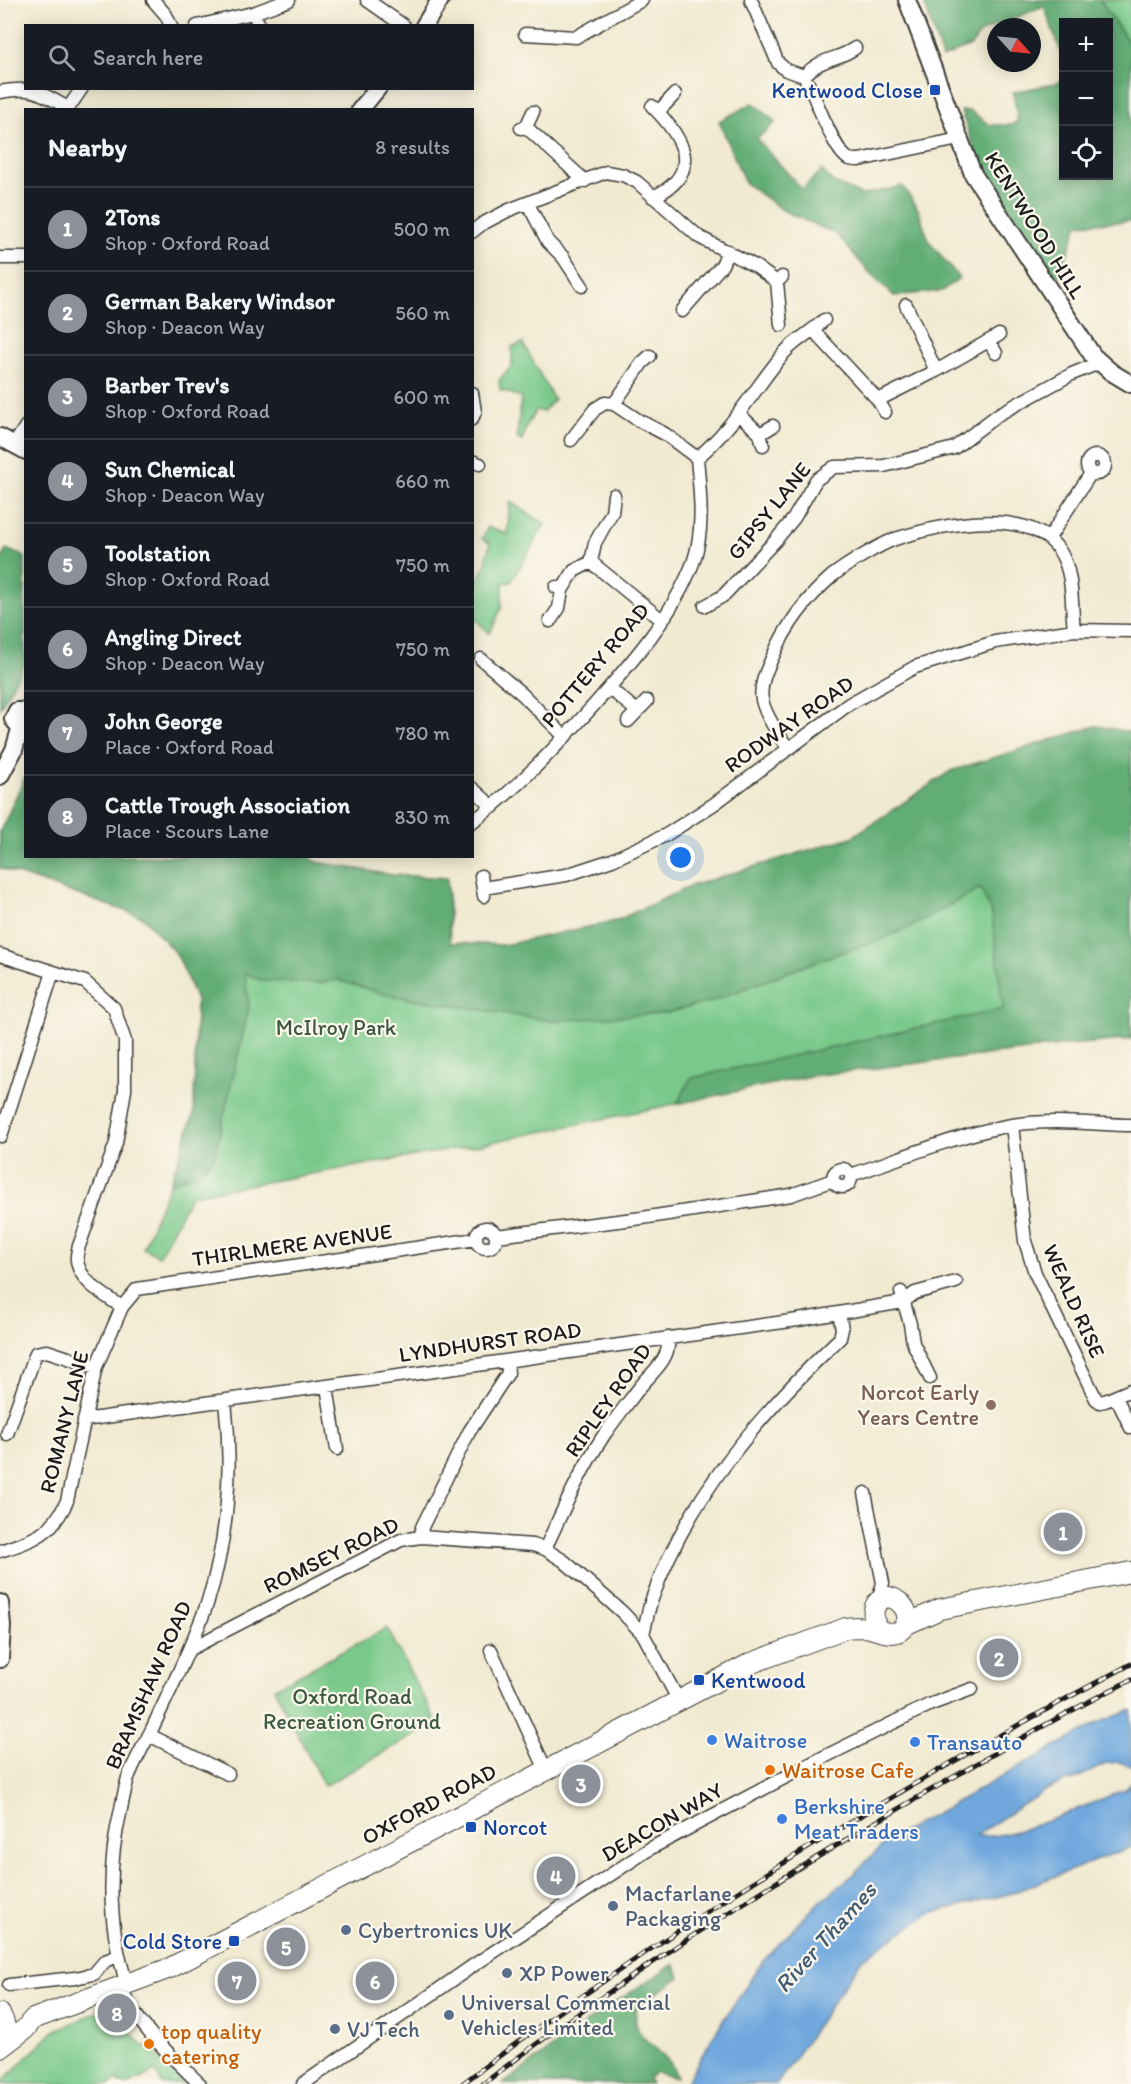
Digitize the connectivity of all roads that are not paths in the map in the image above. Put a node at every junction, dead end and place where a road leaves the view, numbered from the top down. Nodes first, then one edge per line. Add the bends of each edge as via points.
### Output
1 (153, 0) edge
2 (288, 0) edge
3 (367, 0) edge
4 (440, 0) edge
5 (642, 0) edge
6 (751, 0) edge
7 (908, 0) edge
8 (254, 13) junction
9 (170, 24) edge
10 (206, 24) edge
11 (259, 24) edge
12 (401, 24) edge
13 (425, 24) edge
14 (525, 33) dead end
15 (855, 48) dead end
16 (804, 76) junction
17 (24, 88) edge
18 (36, 90) edge
19 (81, 90) edge
20 (376, 90) edge
21 (0, 92) edge
22 (675, 94) dead end
23 (65, 108) edge
24 (68, 108) edge
25 (362, 108) edge
26 (532, 112) dead end
27 (959, 139) junction
28 (585, 181) junction
29 (653, 197) junction
30 (528, 204) junction
31 (474, 230) edge
32 (728, 251) junction
33 (0, 258) edge
34 (24, 258) edge
35 (582, 286) dead end
36 (906, 305) dead end
37 (682, 311) dead end
38 (824, 320) dead end
39 (781, 325) dead end
40 (813, 330) junction
41 (996, 353) dead end
42 (650, 356) dead end
43 (1100, 363) junction
44 (936, 371) junction
45 (1131, 384) edge
46 (878, 400) junction
47 (614, 404) junction
48 (885, 412) dead end
49 (739, 414) junction
50 (773, 426) dead end
51 (24, 429) edge
52 (571, 440) dead end
53 (13, 444) edge
54 (698, 458) junction
55 (1090, 473) dead end
56 (614, 495) dead end
57 (1049, 538) junction
58 (591, 562) junction
59 (705, 606) dead end
60 (662, 620) junction
61 (550, 621) dead end
62 (1074, 630) junction
63 (1131, 631) edge
64 (481, 659) dead end
65 (609, 688) junction
66 (647, 700) dead end
67 (637, 711) junction
68 (22, 713) edge
69 (628, 721) dead end
70 (565, 737) junction
71 (788, 748) junction
72 (0, 766) edge
73 (0, 776) edge
74 (474, 790) edge
75 (493, 807) junction
76 (474, 821) edge
77 (483, 886) dead end
78 (0, 955) edge
79 (53, 972) junction
80 (1012, 1125) junction
81 (1131, 1125) edge
82 (0, 1136) edge
83 (14, 1141) dead end
84 (956, 1282) dead end
85 (902, 1297) junction
86 (122, 1307) junction
87 (839, 1313) junction
88 (668, 1338) junction
89 (507, 1360) junction
90 (96, 1367) junction
91 (930, 1378) dead end
92 (327, 1387) junction
93 (1131, 1390) edge
94 (1116, 1397) junction
95 (225, 1401) junction
96 (84, 1420) junction
97 (1131, 1428) edge
98 (7, 1434) dead end
99 (337, 1449) dead end
100 (865, 1493) dead end
101 (421, 1537) junction
102 (545, 1549) junction
103 (0, 1551) edge
104 (1131, 1572) edge
105 (886, 1599) junction
106 (0, 1603) edge
107 (940, 1609) junction
108 (905, 1625) junction
109 (846, 1628) junction
110 (878, 1630) junction
111 (643, 1634) junction
112 (190, 1649) junction
113 (491, 1650) dead end
114 (0, 1659) edge
115 (972, 1689) dead end
116 (679, 1701) junction
117 (149, 1735) junction
118 (546, 1770) junction
119 (228, 1774) dead end
120 (118, 1956) junction
121 (9, 1985) dead end
122 (124, 1985) junction
123 (0, 2013) edge
124 (33, 2019) junction
125 (0, 2048) edge
126 (200, 2084) edge
127 (303, 2084) edge

1 - 9 street
2 - 8 street
3 - 12 street
4 - 13 street
5 - 14 street via 576,37
6 - 16 street via 778,63
7 - 27 street, KENTWOOD HILL
8 - 10 street
8 - 11 street
15 - 16 street via 812,66
16 - 27 street via 835,142 849,159
17 - 21 street
18 - 23 street
19 - 24 street
20 - 25 street
22 - 29 street via 655,109 676,135 685,167 668,190
26 - 28 street via 524,128
27 - 43 street, KENTWOOD HILL via 973,174 1082,342
28 - 29 street via 606,172 623,175
28 - 30 street
29 - 32 street via 699,237
30 - 31 street
30 - 35 street via 548,242
32 - 37 street via 722,265
32 - 39 street via 780,279
33 - 34 street
36 - 44 street
38 - 40 street
40 - 46 street
40 - 49 street via 786,350
41 - 44 street via 994,338
42 - 47 street
43 - 45 street, KENTWOOD HILL
43 - 59 street, GIPSY LANE via 999,414 954,448 884,466 834,467 816,480 776,541 723,596
44 - 46 street
46 - 48 street
47 - 52 street via 605,403 578,422
47 - 54 street
49 - 50 street via 761,439
49 - 54 street
51 - 53 street
54 - 60 street, POTTERY ROAD via 701,500 693,561
55 - 57 street
56 - 58 street via 612,512 595,543
57 - 62 street via 1065,561
57 - 71 street via 1025,527 995,523 935,528 893,540 833,576 798,613 780,639 764,675 761,699
58 - 60 street
58 - 61 street via 574,571 559,588 559,608
60 - 65 street, POTTERY ROAD
62 - 63 street, RODWAY ROAD
62 - 71 street, RODWAY ROAD via 995,642 915,667 849,704
64 - 70 street
65 - 67 street
65 - 70 street, POTTERY ROAD
66 - 67 street
67 - 69 street
68 - 72 street
68 - 73 street via 14,750
70 - 75 street, POTTERY ROAD
71 - 77 street, RODWAY ROAD via 666,835 612,860 566,875
74 - 75 street
75 - 76 street, POTTERY ROAD
78 - 79 street
79 - 82 street
79 - 86 street via 85,982 114,1008 125,1041 125,1090 116,1143 77,1260 95,1288
80 - 81 street, THIRLMERE AVENUE
80 - 86 street, THIRLMERE AVENUE via 850,1175 846,1186 833,1180 791,1195 496,1236 487,1248 481,1247 476,1239 154,1286 137,1289
80 - 94 street, WEALD RISE via 1025,1241 1035,1273 1096,1399 1100,1402
82 - 83 street
84 - 85 street, LYNDHURST ROAD
85 - 87 street, LYNDHURST ROAD
85 - 91 street via 913,1343
86 - 90 street, ROMANY LANE
87 - 88 street, LYNDHURST ROAD
87 - 111 street via 840,1338 757,1423 705,1494 651,1599
88 - 89 street, LYNDHURST ROAD
88 - 102 street, RIPLEY ROAD via 664,1360 604,1435 571,1492
89 - 92 street, LYNDHURST ROAD
89 - 101 street via 508,1373 469,1432 422,1527
90 - 96 street, ROMANY LANE
90 - 98 street via 48,1351 36,1353
92 - 95 street, LYNDHURST ROAD
92 - 99 street
93 - 94 street
94 - 97 street
95 - 96 street, LYNDHURST ROAD
95 - 112 street, BRAMSHAW ROAD via 229,1464 220,1546 207,1602
96 - 103 street, ROMANY LANE via 67,1501 53,1525 41,1536
100 - 105 street
101 - 102 street, ROMSEY ROAD
101 - 112 street, ROMSEY ROAD via 401,1540
102 - 111 street, ROMSEY ROAD via 564,1561
104 - 107 main road
105 - 107 main road
105 - 108 main road via 906,1610
105 - 109 main road, OXFORD ROAD
105 - 110 main road via 873,1620
106 - 114 street
107 - 108 main road
108 - 110 main road via 896,1632
109 - 110 main road, OXFORD ROAD
109 - 116 main road, OXFORD ROAD via 749,1665
111 - 116 street, ROMSEY ROAD
112 - 117 street, BRAMSHAW ROAD
113 - 118 street
115 - 127 street, DEACON WAY via 929,1705 651,1848
116 - 118 main road, OXFORD ROAD
117 - 119 street
117 - 120 street, BRAMSHAW ROAD via 128,1779 117,1826 111,1908
118 - 122 main road, OXFORD ROAD via 170,1968
120 - 121 street via 105,1961 94,1974
120 - 122 street, BRAMSHAW ROAD
122 - 124 main road, OXFORD ROAD
122 - 126 street, BRAMSHAW ROAD via 130,2010 156,2042
123 - 124 main road
123 - 125 main road via 6,2027
124 - 125 main road, OXFORD ROAD

